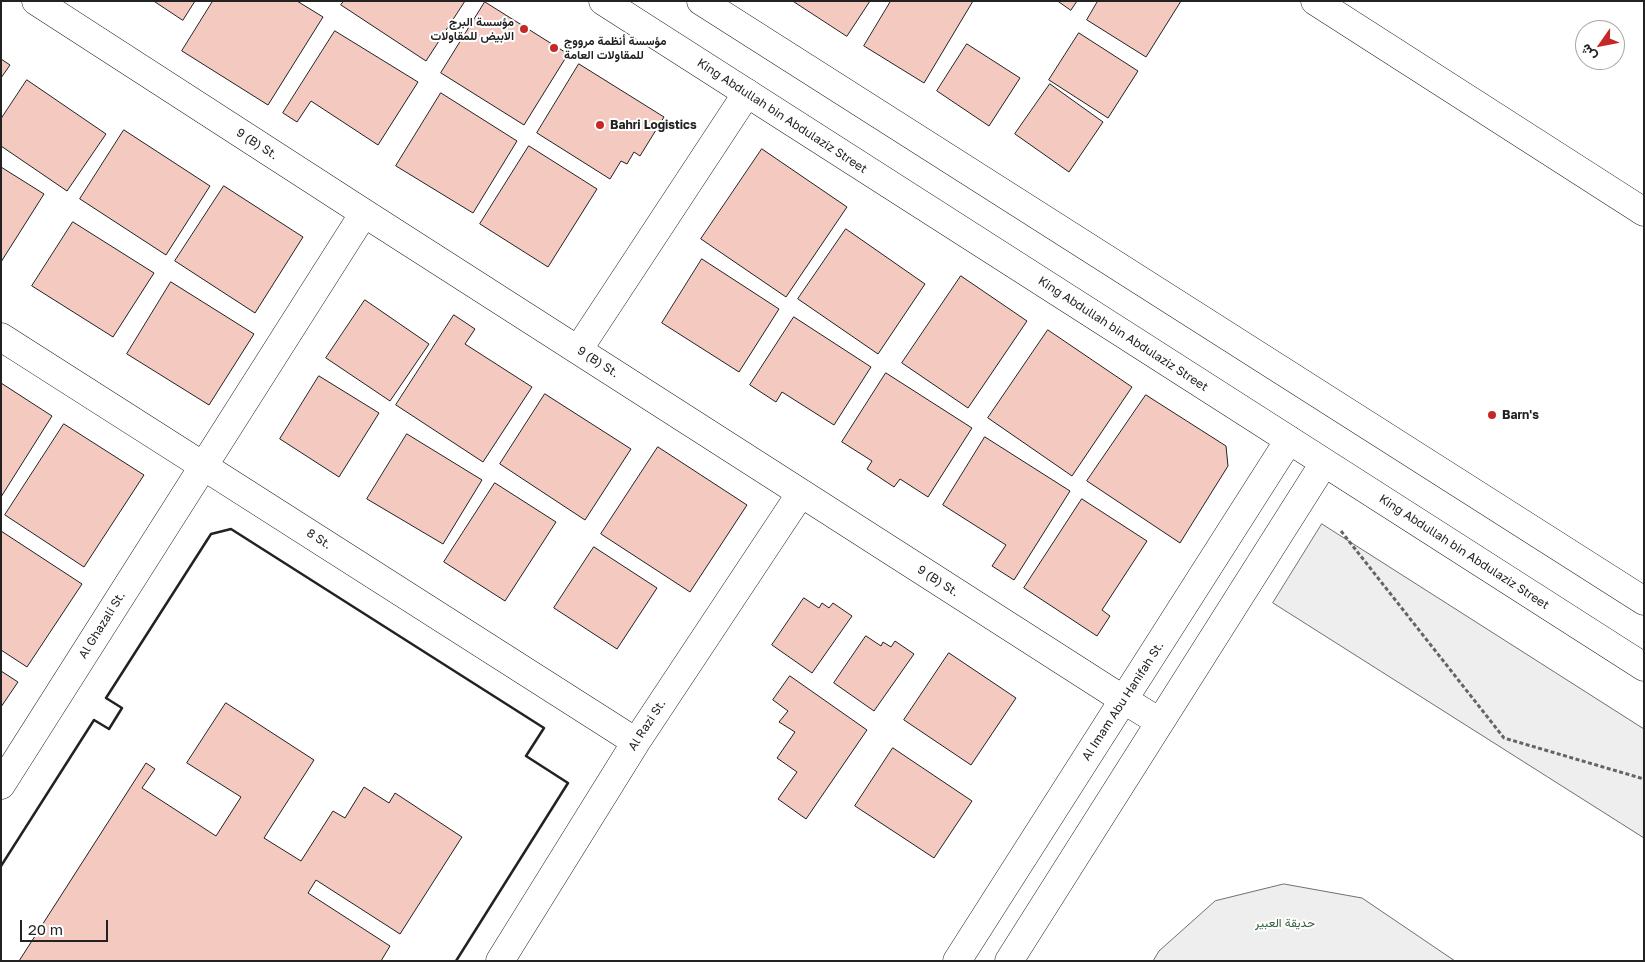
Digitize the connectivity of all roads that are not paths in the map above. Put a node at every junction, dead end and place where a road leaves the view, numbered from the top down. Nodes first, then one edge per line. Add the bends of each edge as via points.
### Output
1 (36, 1) edge
2 (603, 1) edge
3 (1315, 1) edge
4 (713, 4) edge
5 (747, 93) junction
6 (1644, 212) edge
7 (364, 214) junction
8 (1, 337) edge
9 (578, 350) junction
10 (1289, 440) junction
11 (1324, 463) junction
12 (203, 465) junction
13 (801, 493) junction
14 (1644, 601) edge
15 (1644, 667) edge
16 (1124, 700) junction
17 (1160, 722) junction
18 (636, 742) junction
19 (1, 785) edge
20 (500, 961) edge
21 (957, 961) edge
22 (1009, 961) edge

1 - 7 street, 9 (B) St.
2 - 5 street, King Abdullah bin Abdulaziz Street
3 - 6 street
4 - 14 street
5 - 9 street
5 - 10 street, King Abdullah bin Abdulaziz Street
7 - 9 street, 9 (B) St.
7 - 12 street, Al Ghazali St.
8 - 12 street, 8 St.
9 - 13 street, 9 (B) St.
10 - 11 street, King Abdullah bin Abdulaziz Street
10 - 16 street, Al Imam Abu Hanifah St.
11 - 15 street, King Abdullah bin Abdulaziz Street
11 - 17 street
12 - 18 street, 8 St.
12 - 19 street, Al Ghazali St.
13 - 16 street, 9 (B) St.
13 - 18 street, Al Razi St.
16 - 17 street, 9 (B) St.
16 - 21 street, Al Imam Abu Hanifah St.
17 - 22 street
18 - 20 street, Al Razi St.

